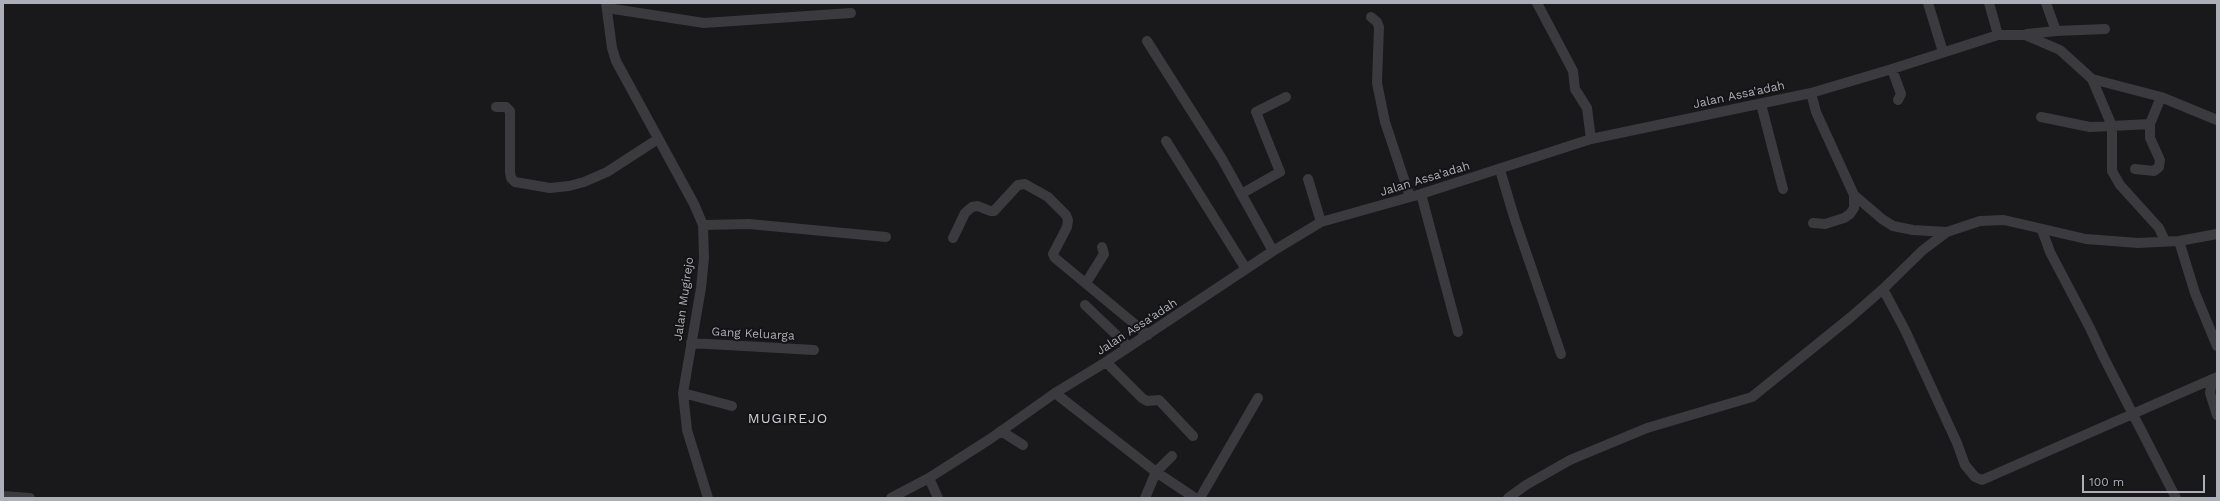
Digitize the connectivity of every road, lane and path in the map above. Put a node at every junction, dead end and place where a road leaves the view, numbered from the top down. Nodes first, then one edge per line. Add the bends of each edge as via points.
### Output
1 (1537, 3) edge
2 (1928, 3) edge
3 (1989, 3) edge
4 (2046, 3) edge
5 (606, 6) edge
6 (851, 13) dead end
7 (1371, 17) dead end
8 (2104, 29) dead end
9 (2056, 31) junction
10 (1998, 35) junction
11 (2025, 35) junction
12 (1147, 41) dead end
13 (1943, 52) junction
14 (1892, 69) junction
15 (2092, 79) junction
16 (1811, 93) junction
17 (1286, 97) dead end
18 (2161, 97) junction
19 (1898, 100) dead end
20 (1760, 104) junction
21 (496, 107) dead end
22 (2041, 117) dead end
23 (2217, 120) edge
24 (2150, 124) junction
25 (2112, 126) junction
26 (658, 139) junction
27 (1591, 139) junction
28 (1166, 141) dead end
29 (2135, 168) dead end
30 (1500, 170) junction
31 (1308, 179) dead end
32 (1783, 189) dead end
33 (1241, 194) junction
34 (1421, 194) junction
35 (1854, 195) junction
36 (1410, 197) junction
37 (1321, 222) junction
38 (1813, 223) dead end
39 (703, 225) junction
40 (2042, 230) junction
41 (1947, 232) junction
42 (2217, 234) edge
43 (886, 237) dead end
44 (953, 238) dead end
45 (2165, 241) junction
46 (2179, 241) junction
47 (1102, 247) dead end
48 (1273, 251) junction
49 (1246, 269) junction
50 (1086, 283) junction
51 (1883, 289) junction
52 (1085, 305) dead end
53 (1458, 332) dead end
54 (1148, 335) junction
55 (691, 343) junction
56 (2217, 346) edge
57 (1129, 347) junction
58 (814, 350) dead end
59 (1561, 354) dead end
60 (1106, 362) junction
61 (2214, 378) edge
62 (1055, 393) junction
63 (683, 394) junction
64 (1258, 398) dead end
65 (732, 406) dead end
66 (2133, 413) junction
67 (2217, 414) edge
68 (1002, 431) junction
69 (1193, 436) dead end
70 (1023, 445) dead end
71 (1172, 456) dead end
72 (1156, 472) junction
73 (929, 478) junction
74 (3, 496) edge
75 (30, 498) edge
76 (708, 498) edge
77 (891, 498) edge
78 (938, 498) edge
79 (1144, 498) edge
80 (1195, 498) edge
81 (1200, 498) edge
82 (1508, 498) edge
83 (2176, 498) edge

1 - 27 street via 1573,71 1575,89 1587,108
2 - 13 street
3 - 10 street
4 - 9 street
5 - 6 street via 704,23
5 - 26 street, Jalan Mugirejo via 616,61
7 - 36 street via 1379,27 1377,83 1380,99
8 - 9 street, Jalan Assa'adah
9 - 11 street, Jalan Assa'adah
10 - 11 street, Jalan Assa'adah
10 - 13 street, Jalan Assa'adah
11 - 15 street via 2060,50
12 - 33 street via 1222,159
13 - 14 street, Jalan Assa'adah
14 - 16 street, Jalan Assa'adah
14 - 19 street via 1901,94
15 - 18 street
15 - 25 street
16 - 20 street, Jalan Assa'adah
16 - 35 street via 1816,112
17 - 33 street via 1256,112 1280,172
18 - 23 street
18 - 24 street
20 - 27 street, Jalan Assa'adah
20 - 32 street
21 - 26 street via 506,107 510,111 510,172 515,182 550,188 584,182 607,172
22 - 25 street via 2090,127
24 - 25 street
24 - 29 street via 2150,138 2160,160 2160,167 2154,171
25 - 45 street via 2112,171 2120,185 2158,228
26 - 39 street, Jalan Mugirejo
27 - 30 street, Jalan Assa'adah
28 - 49 street
30 - 34 street, Jalan Assa'adah
30 - 59 street
31 - 37 street
33 - 48 street
34 - 36 street, Jalan Assa'adah
34 - 53 street
35 - 38 street via 1854,208 1850,214 1825,224
35 - 41 street via 1869,210 1893,226
36 - 37 street, Jalan Assa'adah
37 - 48 street, Jalan Assa'adah
39 - 43 street via 749,224
39 - 55 street, Jalan Mugirejo via 704,258 701,288
40 - 41 street via 2004,220 1980,221
40 - 45 street via 2086,239 2138,244
40 - 66 street via 2050,252
41 - 51 street via 1923,250
42 - 46 street
44 - 50 street via 965,213 972,207 978,206 994,211 1018,185 1025,184 1048,197 1066,215 1067,228 1053,254 1061,264
45 - 46 street
46 - 56 street via 2197,298
47 - 50 street via 1104,254
48 - 49 street, Jalan Assa'adah
49 - 54 street, Jalan Assa'adah
50 - 54 street
51 - 66 street via 1905,330 1965,465 1975,477 1988,479
51 - 82 street via 1752,397 1646,428 1570,460
52 - 57 street
54 - 57 street, Jalan Assa'adah
55 - 58 street, Gang Keluarga
55 - 63 street, Jalan Mugirejo
57 - 60 street, Jalan Assa'adah
60 - 62 street, Jalan Assa'adah
60 - 69 street via 1142,398 1147,401 1159,400
61 - 66 street
61 - 67 street via 2210,393
62 - 68 street, Jalan Assa'adah
62 - 72 street
63 - 65 street
63 - 76 street, Jalan Mugirejo via 687,430
64 - 81 street
66 - 83 street
68 - 70 street
68 - 73 street, Jalan Assa'adah
71 - 72 street
72 - 79 street
72 - 80 street
73 - 77 street, Jalan Assa'adah
73 - 78 street
74 - 75 street

